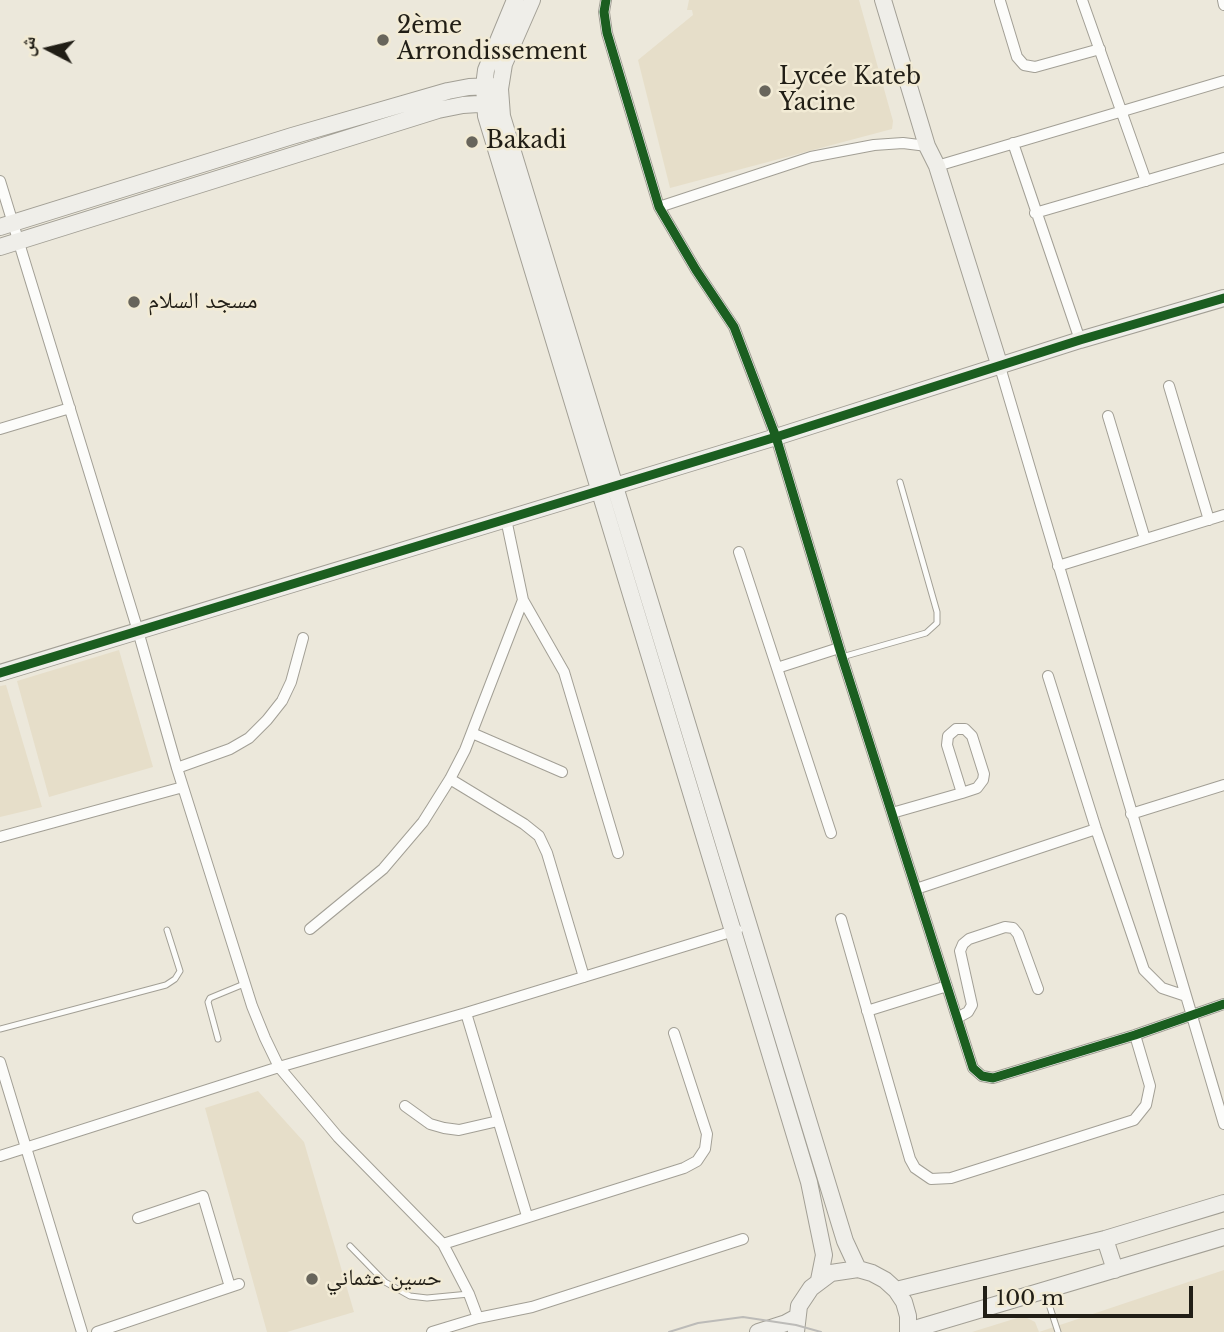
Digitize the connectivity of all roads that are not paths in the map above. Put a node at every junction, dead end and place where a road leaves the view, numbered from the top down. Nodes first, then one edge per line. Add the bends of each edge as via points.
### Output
1 (514, 0) edge
2 (532, 0) edge
3 (606, 0) edge
4 (1082, 0) edge
5 (1000, 1) edge
6 (886, 4) edge
7 (1100, 48) junction
8 (491, 56) junction
9 (1224, 81) edge
10 (492, 86) junction
11 (450, 99) junction
12 (492, 103) junction
13 (1122, 110) junction
14 (488, 123) junction
15 (1013, 143) junction
16 (927, 146) junction
17 (1224, 158) edge
18 (937, 166) junction
19 (0, 181) edge
20 (1146, 181) junction
21 (659, 207) junction
22 (1035, 213) junction
23 (7, 225) edge
24 (19, 241) junction
25 (0, 247) edge
26 (1224, 298) edge
27 (1080, 340) junction
28 (1000, 367) junction
29 (1169, 386) dead end
30 (70, 408) junction
31 (1108, 416) dead end
32 (0, 429) edge
33 (776, 437) junction
34 (900, 482) dead end
35 (608, 488) junction
36 (1224, 515) edge
37 (506, 519) junction
38 (1209, 520) junction
39 (1145, 540) junction
40 (739, 552) dead end
41 (1058, 566) junction
42 (523, 600) junction
43 (138, 631) junction
44 (303, 638) dead end
45 (841, 652) junction
46 (777, 668) junction
47 (0, 673) edge
48 (1048, 676) dead end
49 (472, 733) junction
50 (177, 768) junction
51 (562, 772) dead end
52 (450, 779) junction
53 (1224, 785) edge
54 (183, 787) junction
55 (962, 793) junction
56 (892, 813) junction
57 (1131, 814) junction
58 (1096, 829) junction
59 (831, 833) dead end
60 (0, 837) edge
61 (618, 853) dead end
62 (916, 889) junction
63 (841, 919) dead end
64 (310, 929) dead end
65 (741, 929) junction
66 (167, 930) dead end
67 (584, 977) junction
68 (244, 984) junction
69 (947, 986) junction
70 (1038, 989) dead end
71 (1185, 996) junction
72 (1224, 1004) edge
73 (867, 1011) junction
74 (466, 1013) junction
75 (1192, 1015) junction
76 (957, 1018) junction
77 (0, 1029) edge
78 (674, 1033) dead end
79 (1135, 1035) junction
80 (218, 1039) dead end
81 (0, 1062) edge
82 (279, 1067) junction
83 (405, 1106) dead end
84 (498, 1121) junction
85 (1224, 1124) edge
86 (26, 1148) junction
87 (0, 1156) edge
88 (1224, 1203) edge
89 (527, 1216) junction
90 (138, 1218) dead end
91 (1224, 1237) edge
92 (743, 1239) dead end
93 (1105, 1239) junction
94 (443, 1244) junction
95 (350, 1246) dead end
96 (858, 1269) junction
97 (1115, 1270) junction
98 (819, 1280) junction
99 (896, 1290) junction
100 (1045, 1291) junction
101 (469, 1294) junction
102 (478, 1318) junction
103 (797, 1324) edge
104 (82, 1332) edge
105 (97, 1332) edge
106 (432, 1332) edge
107 (758, 1332) edge
108 (908, 1332) edge
109 (1058, 1332) edge

1 - 8 main road
2 - 10 main road
3 - 21 street via 607,33
4 - 7 street
5 - 7 street via 1017,57 1024,65 1035,67
6 - 16 main road
7 - 13 street
8 - 10 main road
8 - 11 main road
9 - 13 street
10 - 11 main road
10 - 12 main road
11 - 12 main road
11 - 14 main road
11 - 23 main road via 292,136
11 - 24 main road
12 - 14 main road
12 - 35 main road via 502,116
13 - 15 street
13 - 20 street
14 - 35 main road
15 - 18 street
15 - 22 street
16 - 18 main road
16 - 21 street via 874,145 811,157
17 - 20 street
18 - 28 main road
19 - 23 street
20 - 22 street
21 - 33 street via 734,327
22 - 27 street
23 - 24 street
24 - 25 main road
24 - 30 street
26 - 27 main road
27 - 28 main road
28 - 33 main road
28 - 41 street
29 - 38 street
30 - 32 street
30 - 43 street
31 - 39 street
33 - 35 main road
33 - 45 street
34 - 45 lane via 937,623 926,633
35 - 37 main road
35 - 65 main road
36 - 38 street
37 - 42 street
37 - 43 main road
38 - 39 street
39 - 41 street
40 - 46 street
41 - 57 street
42 - 49 street
42 - 61 street via 564,672
43 - 47 main road
43 - 50 street
44 - 50 street via 291,682 267,720 230,749
45 - 46 street
45 - 56 street
46 - 59 street
48 - 58 street
49 - 51 street
49 - 52 street
50 - 54 street
52 - 64 street via 383,869
52 - 67 street via 539,836
53 - 57 street
54 - 60 street
54 - 68 street
55 - 55 street via 977,788 984,774 972,736 960,728 951,732 947,741
55 - 56 street
56 - 62 street
57 - 71 street
58 - 62 street
58 - 71 street via 1144,970 1162,988
62 - 69 street
63 - 73 street
65 - 67 street
65 - 96 main road
65 - 98 main road via 809,1181 824,1255
66 - 77 lane via 180,971 166,985
67 - 74 street
68 - 80 lane via 208,1002
68 - 82 street
69 - 73 street
69 - 76 street
70 - 76 street via 1013,928 969,939 960,955 972,1005
71 - 75 street
72 - 75 street
73 - 79 street via 910,1159 922,1175 941,1180 1134,1120 1146,1105 1150,1086
74 - 82 street
74 - 84 street
75 - 79 street
75 - 85 street
76 - 79 street via 973,1068 987,1078
78 - 89 street via 707,1134 702,1156 691,1166
81 - 86 street
82 - 86 street
82 - 94 street via 338,1137
83 - 84 street via 444,1128 459,1130
84 - 89 street
86 - 87 street
86 - 104 street
88 - 93 main road
89 - 94 street
90 - 105 street via 203,1196 234,1286
91 - 97 main road
92 - 102 street via 532,1307
93 - 97 main road
93 - 99 main road
94 - 101 street
95 - 101 lane via 385,1282 410,1296
96 - 98 main road
96 - 99 main road
97 - 100 main road
98 - 103 main road via 804,1297
99 - 108 main road via 908,1316
100 - 108 main road
100 - 109 lane
101 - 102 street
102 - 106 street
103 - 107 main road

